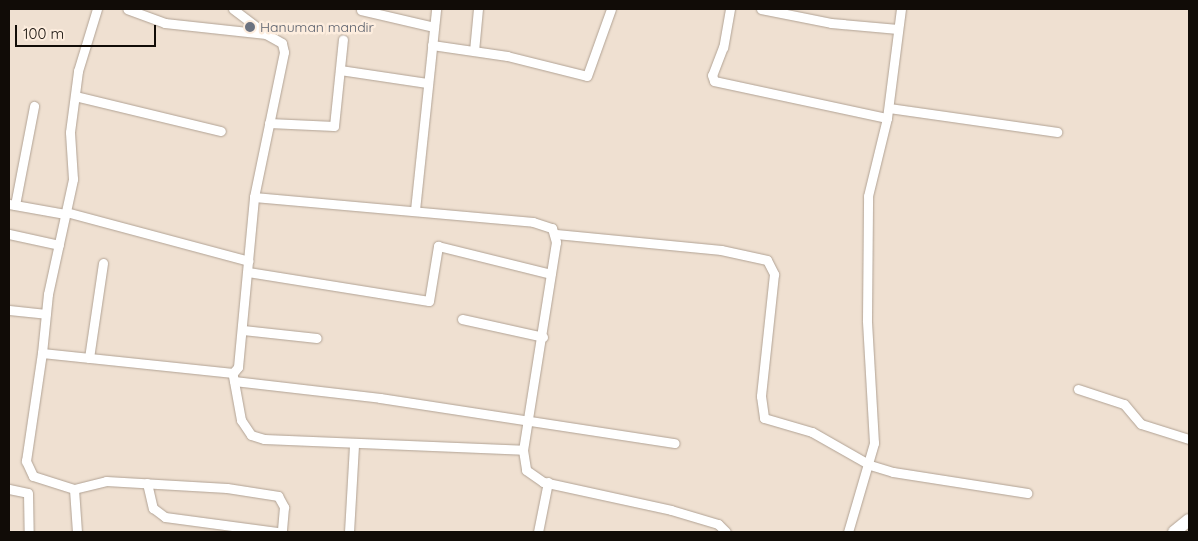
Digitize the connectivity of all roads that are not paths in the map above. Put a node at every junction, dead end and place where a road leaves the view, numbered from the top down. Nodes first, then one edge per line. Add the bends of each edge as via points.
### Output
1 (97, 9) edge
2 (127, 9) edge
3 (232, 9) edge
4 (436, 9) edge
5 (478, 9) edge
6 (611, 9) edge
7 (730, 9) edge
8 (761, 9) edge
9 (901, 9) edge
10 (361, 10) dead end
11 (434, 27) junction
12 (898, 29) junction
13 (266, 34) junction
14 (344, 39) dead end
15 (432, 44) junction
16 (474, 51) junction
17 (340, 70) junction
18 (427, 84) junction
19 (75, 96) junction
20 (34, 106) dead end
21 (888, 113) junction
22 (269, 122) junction
23 (221, 130) dead end
24 (1057, 132) dead end
25 (254, 197) junction
26 (12, 204) edge
27 (415, 210) junction
28 (66, 213) junction
29 (9, 234) edge
30 (556, 234) junction
31 (59, 245) junction
32 (249, 261) junction
33 (103, 263) dead end
34 (248, 272) junction
35 (551, 274) junction
36 (9, 310) edge
37 (46, 314) junction
38 (462, 319) dead end
39 (243, 330) junction
40 (543, 337) junction
41 (317, 338) dead end
42 (42, 353) junction
43 (89, 358) junction
44 (234, 377) junction
45 (1078, 389) dead end
46 (528, 422) junction
47 (1189, 439) edge
48 (675, 444) dead end
49 (354, 445) junction
50 (523, 450) junction
51 (870, 465) junction
52 (548, 482) junction
53 (147, 483) junction
54 (9, 489) edge
55 (74, 489) junction
56 (1027, 493) dead end
57 (1189, 520) edge
58 (29, 532) edge
59 (77, 532) edge
60 (277, 532) edge
61 (282, 532) edge
62 (349, 532) edge
63 (538, 532) edge
64 (726, 532) edge
65 (848, 532) edge
66 (1174, 532) edge

1 - 19 street via 78,71
2 - 13 street via 165,23
3 - 13 street
4 - 11 street
5 - 16 street
6 - 16 street via 587,76
7 - 21 street via 723,47 712,75 714,81
8 - 12 street via 831,23
9 - 12 street
10 - 11 street
11 - 15 street
12 - 21 street
13 - 22 street via 282,43 284,52
14 - 17 street
15 - 16 street
15 - 18 street
17 - 18 street
17 - 22 street via 332,128
18 - 27 street
19 - 23 street
19 - 28 street via 70,132 73,179
20 - 26 street
21 - 24 street
21 - 51 street via 871,180 866,222 867,320 875,429
22 - 25 street
25 - 27 street
25 - 32 street
26 - 28 street
27 - 30 street via 533,222 545,225
28 - 31 street
28 - 32 street
29 - 31 street
30 - 35 street
30 - 51 street via 721,250 767,260 774,274 760,412 764,418 812,432
31 - 37 street
32 - 34 street
33 - 43 street
34 - 35 street via 429,301 438,246
34 - 39 street
35 - 40 street
36 - 37 street
37 - 42 street
38 - 40 street
39 - 41 street
39 - 44 street via 242,354
40 - 46 street
42 - 43 street
42 - 55 street via 26,462 33,476
43 - 44 street
44 - 46 street
44 - 49 street via 240,420 251,435
45 - 47 street via 1124,404 1141,424
46 - 48 street
46 - 50 street
49 - 50 street via 391,442
49 - 62 street
50 - 52 street via 526,470 532,477
51 - 56 street via 908,475
51 - 65 street
52 - 63 street
52 - 64 street via 671,510 718,524
53 - 55 street via 96,481
53 - 60 street via 153,508 165,517
53 - 61 street via 227,488 278,496 284,507
54 - 58 street via 28,493
55 - 59 street
57 - 66 main road

